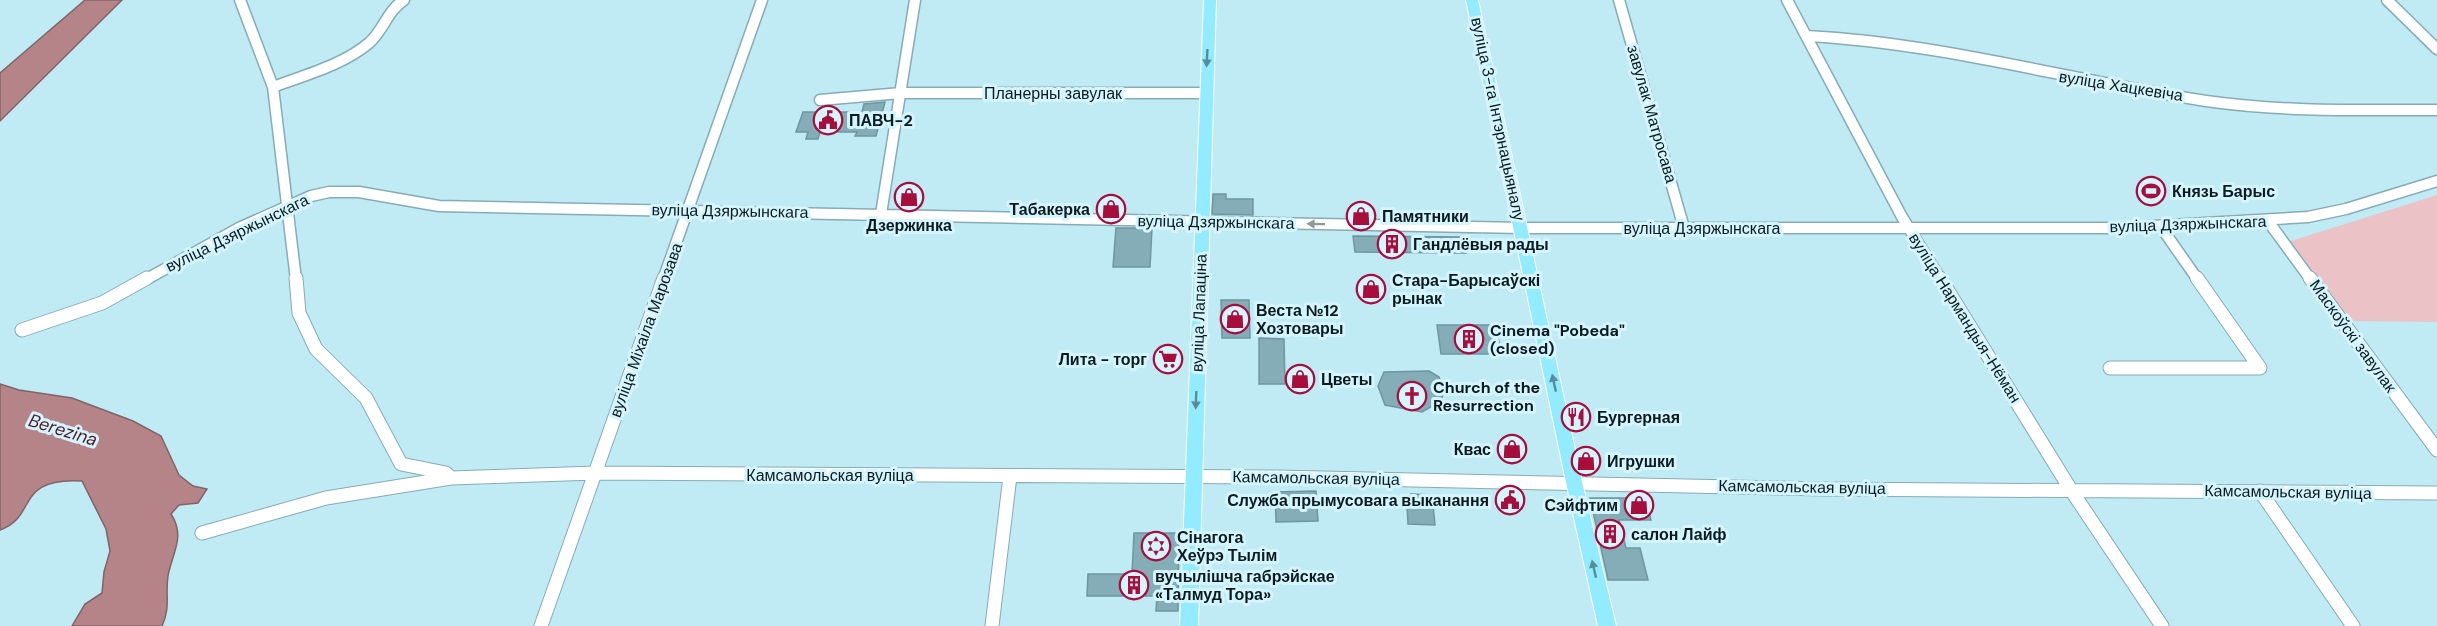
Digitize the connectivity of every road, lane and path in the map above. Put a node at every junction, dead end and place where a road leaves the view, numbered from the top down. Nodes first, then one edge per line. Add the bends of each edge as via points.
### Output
1 (240, 0) edge
2 (404, 0) edge
3 (762, 0) edge
4 (915, 0) edge
5 (1210, 0) edge
6 (1472, 0) edge
7 (1619, 0) edge
8 (1787, 0) edge
9 (2387, 0) edge
10 (1807, 36) junction
11 (2437, 49) edge
12 (273, 87) junction
13 (901, 93) junction
14 (1205, 93) junction
15 (820, 100) dead end
16 (2437, 110) edge
17 (2437, 181) edge
18 (289, 204) junction
19 (688, 211) junction
20 (881, 214) junction
21 (2268, 221) junction
22 (1202, 222) junction
23 (1908, 226) junction
24 (2161, 227) junction
25 (1522, 228) junction
26 (1684, 228) junction
27 (22, 330) dead end
28 (2110, 368) dead end
29 (2437, 450) edge
30 (595, 473) junction
31 (1010, 476) junction
32 (1194, 476) junction
33 (451, 478) junction
34 (1574, 482) junction
35 (2071, 490) junction
36 (2260, 491) junction
37 (2437, 493) edge
38 (202, 533) dead end
39 (541, 626) edge
40 (992, 626) edge
41 (1189, 626) edge
42 (1608, 626) edge
43 (2162, 626) edge
44 (2353, 626) edge

1 - 12 street
2 - 12 street via 382,21 370,42
3 - 19 street, вуліца Міхаіла Марозава
4 - 13 street
5 -> 14 main road, вуліца Лапаціна
6 - 25 main road, вуліца 3-га Інтэрнацыяналу
7 - 26 street, завулак Матросава
8 - 10 street, вуліца Нармандыя-Нёман
9 - 11 street
10 - 16 street, вуліца Хацкевіча via 1910,47 2227,103 2322,111
10 - 23 street, вуліца Нармандыя-Нёман
12 - 18 street
13 - 14 street, Планерны завулак
13 - 15 street, Планерны завулак
13 - 20 street
14 - 22 main road, вуліца Лапаціна
17 - 21 street, вуліца Дзяржынскага via 2346,209
18 - 19 street, вуліца Дзяржынскага via 329,192 359,192 439,206
18 - 27 street, вуліца Дзяржынскага via 102,303
18 - 33 street via 299,313 307,334 316,349 366,398 401,464 446,473
19 - 20 street, вуліца Дзяржынскага
19 - 30 street, вуліца Міхаіла Марозава
20 - 22 street, вуліца Дзяржынскага
21 - 24 street, вуліца Дзяржынскага
21 - 29 street, Маскоўскі завулак
25 -> 22 street, вуліца Дзяржынскага
22 -> 32 main road, вуліца Лапаціна
23 - 24 street, вуліца Дзяржынскага
23 - 26 street, вуліца Дзяржынскага
23 - 35 street, вуліца Нармандыя-Нёман
24 - 28 street via 2260,368
25 - 26 street, вуліца Дзяржынскага
34 -> 25 main road, вуліца 3-га Інтэрнацыяналу
30 - 31 street, Камсамольская вуліца
30 - 33 street, Камсамольская вуліца
30 - 39 street, вуліца Міхаіла Марозава
31 - 32 street, Камсамольская вуліца
31 - 40 street
32 - 34 street, Камсамольская вуліца
32 - 41 main road, вуліца Лапаціна
33 - 38 street, Камсамольская вуліца via 326,498
34 - 35 street, Камсамольская вуліца via 1822,489
42 -> 34 main road, вуліца 3-га Інтэрнацыяналу
35 - 36 street, Камсамольская вуліца
35 - 43 street, вуліца Нармандыя-Нёман
36 - 37 street, Камсамольская вуліца
36 - 44 street

